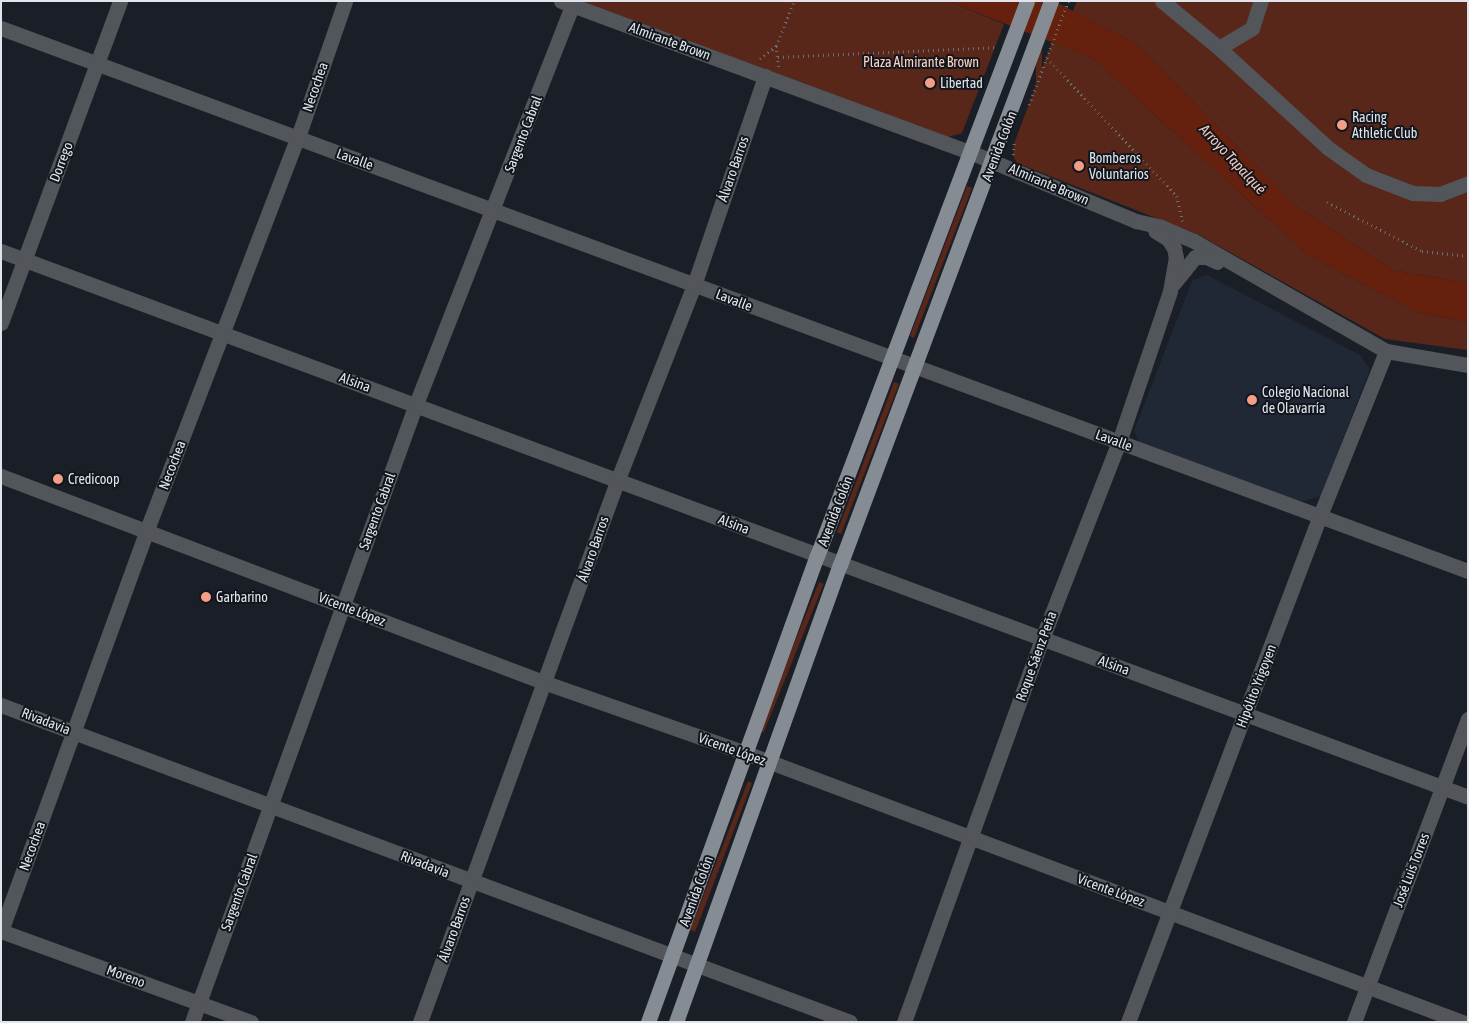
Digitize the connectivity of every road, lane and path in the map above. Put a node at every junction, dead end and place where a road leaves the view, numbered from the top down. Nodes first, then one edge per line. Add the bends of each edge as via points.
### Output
1 (120, 1) edge
2 (345, 1) edge
3 (794, 1) edge
4 (1027, 1) edge
5 (1051, 1) edge
6 (1068, 1) edge
7 (1162, 1) edge
8 (1261, 1) edge
9 (566, 3) edge
10 (1, 28) edge
11 (998, 38) dead end
12 (776, 46) junction
13 (995, 47) junction
14 (1219, 48) junction
15 (778, 57) junction
16 (999, 57) junction
17 (98, 64) junction
18 (753, 65) dead end
19 (780, 75) dead end
20 (765, 76) junction
21 (298, 138) junction
22 (970, 152) junction
23 (993, 161) junction
24 (1468, 183) edge
25 (1327, 202) dead end
26 (494, 211) junction
27 (1136, 221) junction
28 (1186, 230) dead end
29 (1, 251) edge
30 (1468, 256) edge
31 (24, 260) junction
32 (1251, 274) junction
33 (694, 285) junction
34 (1170, 291) junction
35 (1, 323) edge
36 (222, 335) junction
37 (1386, 352) junction
38 (893, 360) junction
39 (1468, 365) edge
40 (916, 367) junction
41 (416, 404) junction
42 (1119, 442) junction
43 (1, 476) edge
44 (618, 479) junction
45 (1319, 518) junction
46 (146, 532) junction
47 (817, 556) junction
48 (840, 565) junction
49 (1468, 571) edge
50 (343, 605) junction
51 (1042, 639) junction
52 (546, 683) junction
53 (1, 705) edge
54 (1246, 713) junction
55 (1468, 719) edge
56 (73, 732) junction
57 (746, 753) junction
58 (770, 763) junction
59 (1442, 787) junction
60 (1468, 797) edge
61 (270, 805) junction
62 (970, 838) junction
63 (471, 881) junction
64 (1169, 911) junction
65 (1, 931) edge
66 (673, 956) junction
67 (697, 965) junction
68 (1367, 986) junction
69 (200, 1002) junction
70 (192, 1022) edge
71 (251, 1022) edge
72 (420, 1022) edge
73 (648, 1022) edge
74 (676, 1022) edge
75 (850, 1022) edge
76 (904, 1022) edge
77 (1128, 1022) edge
78 (1354, 1022) edge
79 (1462, 1022) edge

1 - 17 street, Dorrego
2 - 21 street, Necochea
3 - 12 path
4 - 16 main road, Avenida Colón
5 - 23 main road, Avenida Colón
6 - 28 path via 1047,58 1177,196
7 - 14 street
8 - 14 street via 1252,28
9 - 20 street, Almirante Brown
9 - 26 street, Sargento Cabral
10 - 17 street, Lavalle
11 - 13 path
12 - 15 path
12 - 18 path
13 - 15 path
13 - 16 path
14 - 24 street via 1328,148 1366,175 1413,193 1440,194
15 - 19 path
16 - 22 main road, Avenida Colón
17 - 21 street, Lavalle
17 - 31 street, Dorrego
20 - 22 street, Almirante Brown
20 - 33 street, Álvaro Barros
21 - 26 street, Lavalle
21 - 36 street, Necochea
22 - 23 street, Almirante Brown
22 - 38 main road, Avenida Colón
23 - 27 street, Almirante Brown
23 - 40 main road, Avenida Colón
25 - 30 path via 1422,251
26 - 33 street, Lavalle
26 - 41 street, Sargento Cabral
27 - 32 street, Almirante Brown via 1161,226 1194,241
27 - 34 street via 1168,239 1174,248 1176,258
29 - 31 street, Alsina
31 - 35 street, Dorrego
31 - 36 street, Alsina
32 - 34 street via 1206,257 1195,257 1182,270
32 - 37 street, Almirante Brown
33 - 38 street, Lavalle
33 - 44 street, Álvaro Barros
34 - 42 street, Roque Sáenz Peña
36 - 41 street, Alsina
36 - 46 street, Necochea
37 - 39 street, Almirante Brown
37 - 45 street, Hipólito Yrigoyen
38 - 40 street, Lavalle
38 - 47 main road, Avenida Colón
40 - 42 street, Lavalle
40 - 48 main road, Avenida Colón
41 - 44 street, Alsina
41 - 50 street, Sargento Cabral
42 - 45 street, Lavalle
42 - 51 street, Roque Sáenz Peña
43 - 46 street, Vicente López
44 - 47 street, Alsina
44 - 52 street, Álvaro Barros
45 - 49 street, Lavalle
45 - 54 street, Hipólito Yrigoyen
46 - 50 street, Vicente López
46 - 56 street, Necochea
47 - 48 street, Alsina
47 - 57 main road, Avenida Colón
48 - 51 street, Alsina
48 - 58 main road, Avenida Colón
50 - 52 street, Vicente López
50 - 61 street, Sargento Cabral
51 - 54 street, Alsina
51 - 62 street, Roque Sáenz Peña
52 - 57 street, Vicente López
52 - 63 street, Álvaro Barros
53 - 56 street, Rivadavia
54 - 59 street, Alsina
54 - 64 street, Hipólito Yrigoyen
55 - 59 street, José Luis Torres
56 - 61 street, Rivadavia
56 - 65 street, Necochea
57 - 58 street, Vicente López
57 - 66 main road, Avenida Colón
58 - 62 street, Vicente López
58 - 67 main road, Avenida Colón
59 - 60 street, Alsina
59 - 68 street, José Luis Torres
61 - 63 street, Rivadavia
61 - 69 street, Sargento Cabral
62 - 64 street, Vicente López
62 - 76 street, Roque Sáenz Peña
63 - 66 street, Rivadavia
63 - 72 street, Álvaro Barros
64 - 68 street, Vicente López
64 - 77 street, Hipólito Yrigoyen
65 - 69 street, Moreno
66 - 67 street, Rivadavia
66 - 73 main road, Avenida Colón
67 - 74 main road, Avenida Colón
67 - 75 street, Rivadavia
68 - 78 street, José Luis Torres
68 - 79 street, Vicente López
69 - 70 street, Sargento Cabral
69 - 71 street, Moreno

